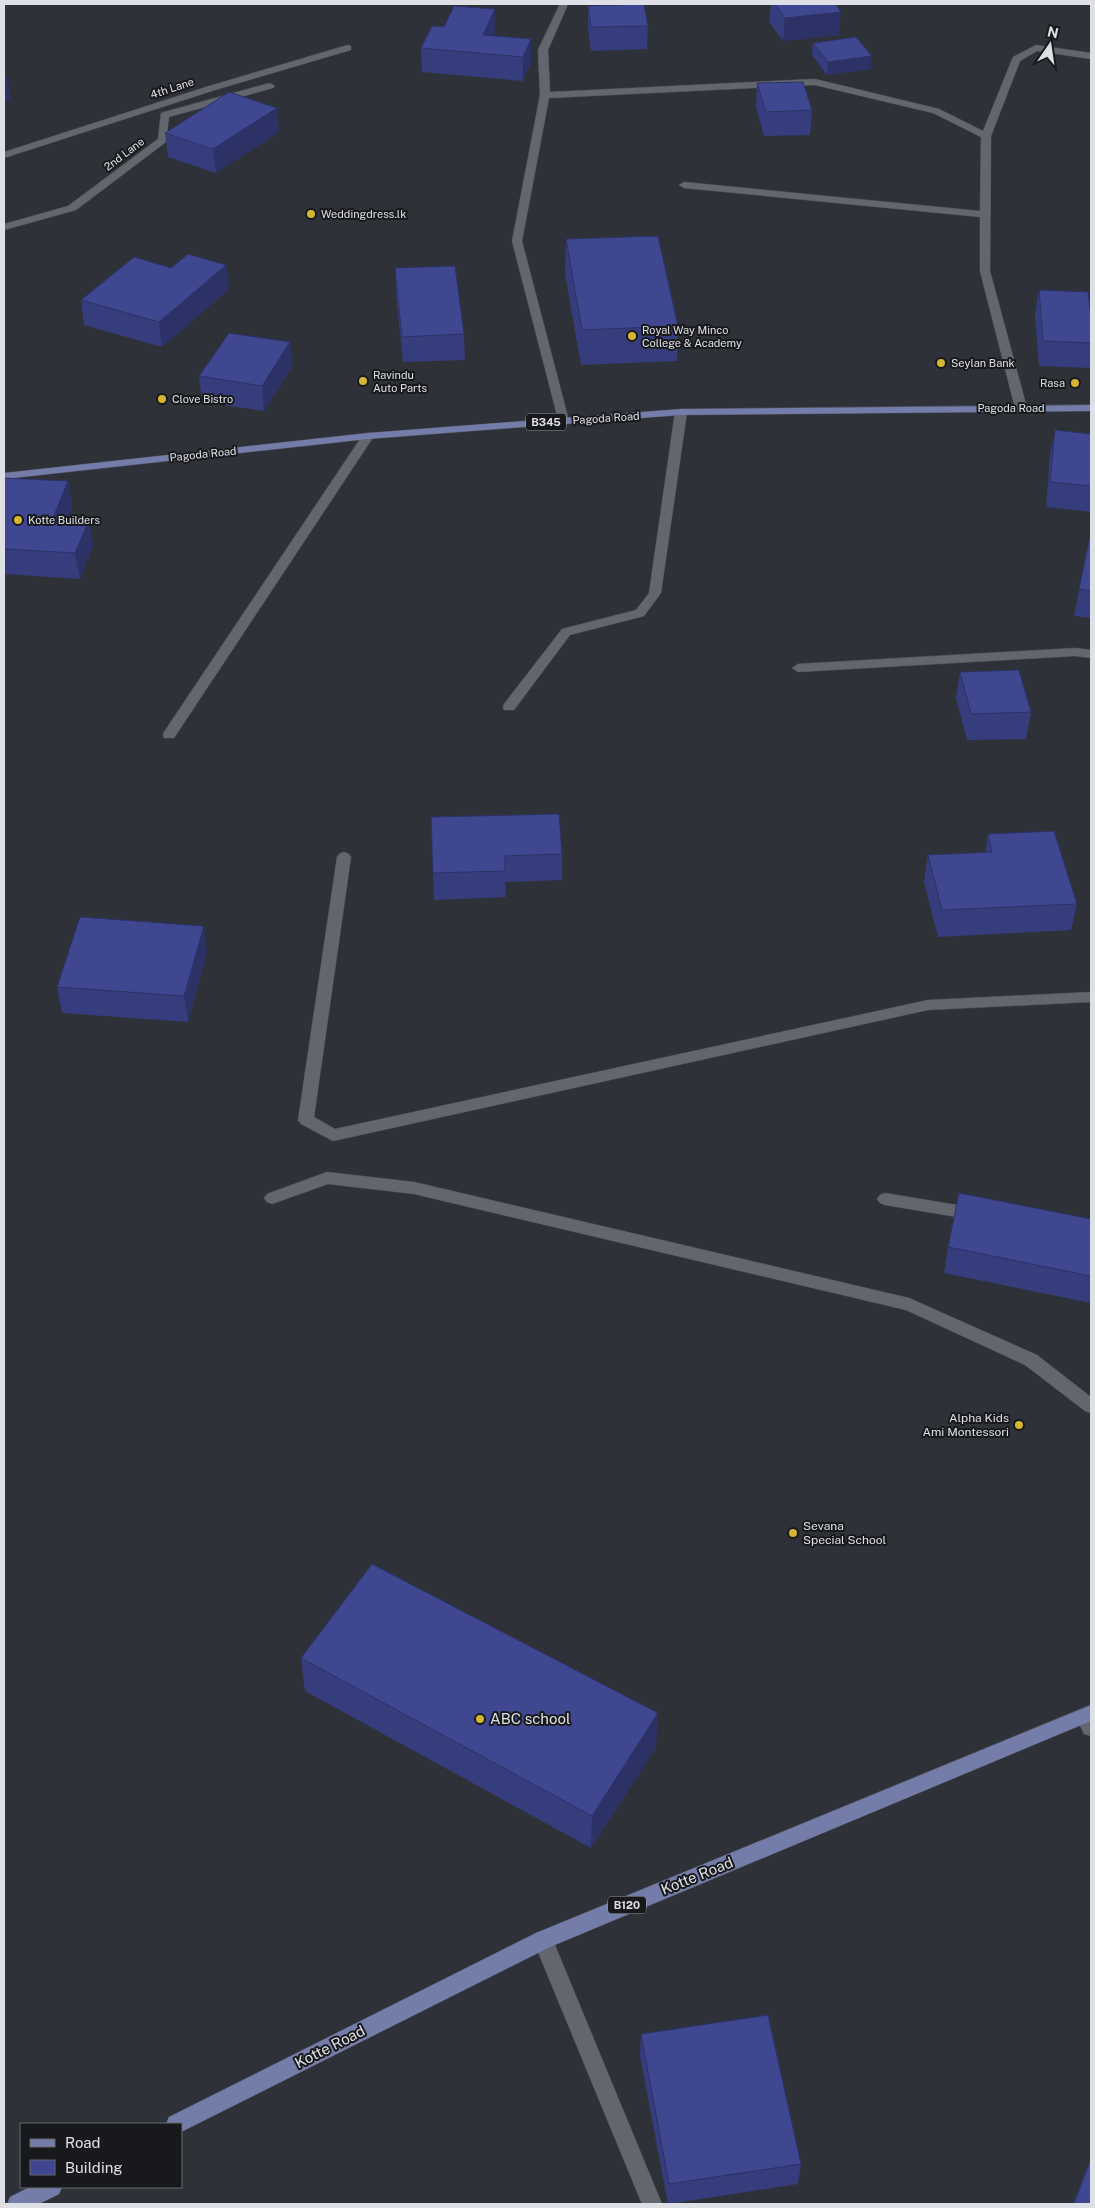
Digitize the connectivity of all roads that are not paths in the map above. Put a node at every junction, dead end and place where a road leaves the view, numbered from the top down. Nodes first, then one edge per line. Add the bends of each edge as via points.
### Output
1 (564, 4) edge
2 (348, 48) dead end
3 (1091, 56) edge
4 (270, 86) dead end
5 (545, 95) junction
6 (986, 136) junction
7 (4, 155) edge
8 (684, 185) dead end
9 (986, 215) junction
10 (4, 227) edge
11 (1020, 408) junction
12 (1091, 408) edge
13 (681, 412) junction
14 (563, 421) junction
15 (368, 436) junction
16 (4, 476) edge
17 (1091, 654) edge
18 (798, 668) dead end
19 (509, 706) dead end
20 (169, 735) dead end
21 (344, 857) dead end
22 (1091, 997) edge
23 (272, 1198) dead end
24 (885, 1199) dead end
25 (993, 1217) edge
26 (1091, 1406) edge
27 (1089, 1719) edge
28 (543, 1940) junction
29 (178, 2123) edge
30 (50, 2188) edge
31 (17, 2204) edge
32 (652, 2204) edge

1 - 5 street via 543,50
2 - 7 street, 4th Lane
3 - 6 street via 1036,48 1016,59
4 - 10 street, 2nd Lane via 164,115 164,140 72,208
5 - 6 street via 815,82 936,111
5 - 14 street via 517,241
6 - 9 street
8 - 9 street
9 - 11 street via 985,271
11 - 12 main road, Pagoda Road / B345
11 - 13 main road, Pagoda Road / B345
13 - 14 main road, Pagoda Road / B345
13 - 19 street via 655,593 640,613 566,632
14 - 15 main road, Pagoda Road / B345
15 - 16 main road, Pagoda Road / B345
15 - 20 street
17 - 18 street via 1075,652
21 - 22 street via 306,1120 333,1135 928,1005
23 - 26 street via 327,1178 414,1188 909,1304 1031,1360
24 - 25 street
27 - 28 main road, Kotte Road / B120
28 - 29 main road, Kotte Road / B120
28 - 32 street
30 - 31 main road

